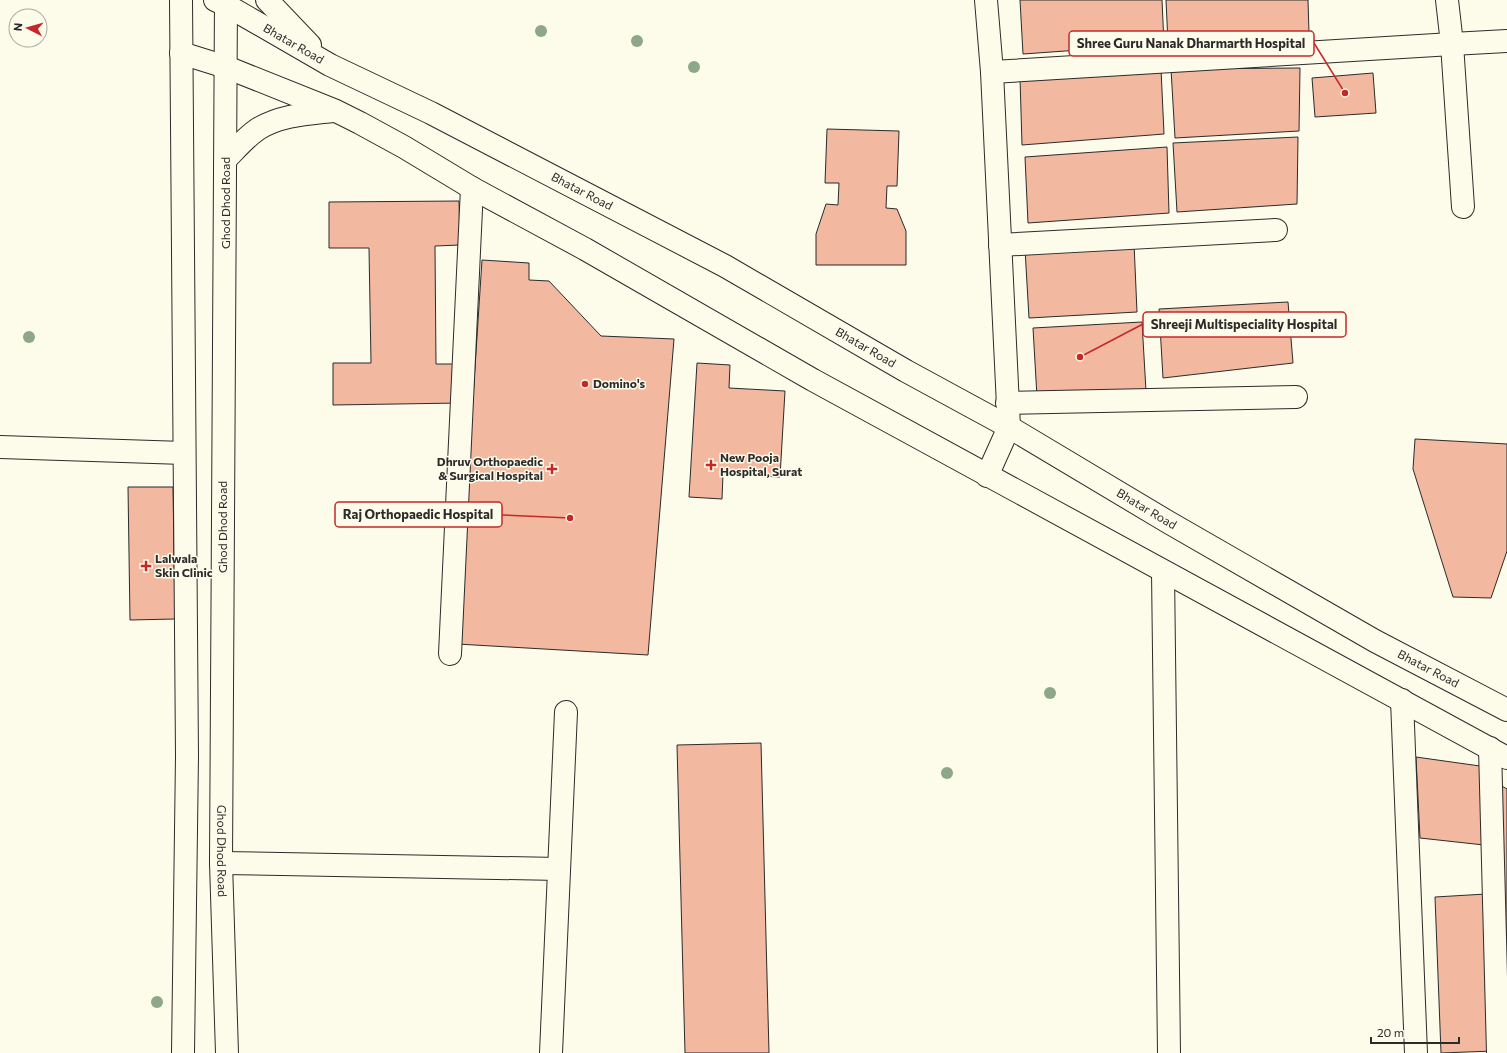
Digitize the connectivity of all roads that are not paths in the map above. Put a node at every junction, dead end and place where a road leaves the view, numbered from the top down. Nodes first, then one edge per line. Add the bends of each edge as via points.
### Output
1 (181, 0) edge
2 (267, 0) edge
3 (986, 0) edge
4 (1447, 0) edge
5 (223, 2) edge
6 (1507, 42) edge
7 (1452, 44) junction
8 (181, 53) junction
9 (330, 65) junction
10 (226, 66) junction
11 (992, 72) junction
12 (336, 111) junction
13 (226, 159) junction
14 (472, 188) junction
15 (1463, 207) dead end
16 (1276, 230) dead end
17 (1000, 245) junction
18 (1296, 397) dead end
19 (1008, 404) junction
20 (1009, 428) junction
21 (0, 447) edge
22 (184, 453) junction
23 (987, 476) junction
24 (1163, 572) junction
25 (450, 654) dead end
26 (1402, 700) junction
27 (1507, 710) edge
28 (566, 712) dead end
29 (1498, 753) edge
30 (221, 863) junction
31 (559, 869) junction
32 (183, 1053) edge
33 (228, 1053) edge
34 (551, 1053) edge
35 (1169, 1053) edge
36 (1416, 1053) edge
37 (1498, 1053) edge

1 - 8 main road
2 - 9 main road
3 - 11 main road
4 - 7 main road
5 - 9 main road, Bhatar Road
5 - 10 main road, Ghod Dhod Road
6 - 7 main road
7 - 11 main road
7 - 15 main road
8 - 10 main road
8 - 22 main road
9 - 20 main road, Bhatar Road via 431,113 725,266
10 - 12 main road
10 - 13 main road, Ghod Dhod Road
11 - 17 main road
12 - 13 main road via 295,115 271,122 257,130
12 - 14 main road via 404,147
13 - 30 main road, Ghod Dhod Road
14 - 23 main road
14 - 25 main road
16 - 17 main road
17 - 19 main road
18 - 19 main road
19 - 20 main road
20 - 23 main road
20 - 27 main road, Bhatar Road via 1375,641
21 - 22 main road
22 - 32 main road via 186,764
23 - 24 main road
24 - 26 main road
24 - 35 main road
26 - 29 main road
26 - 36 main road
28 - 31 main road
29 - 37 main road
30 - 31 main road
30 - 33 main road, Ghod Dhod Road
31 - 34 main road

